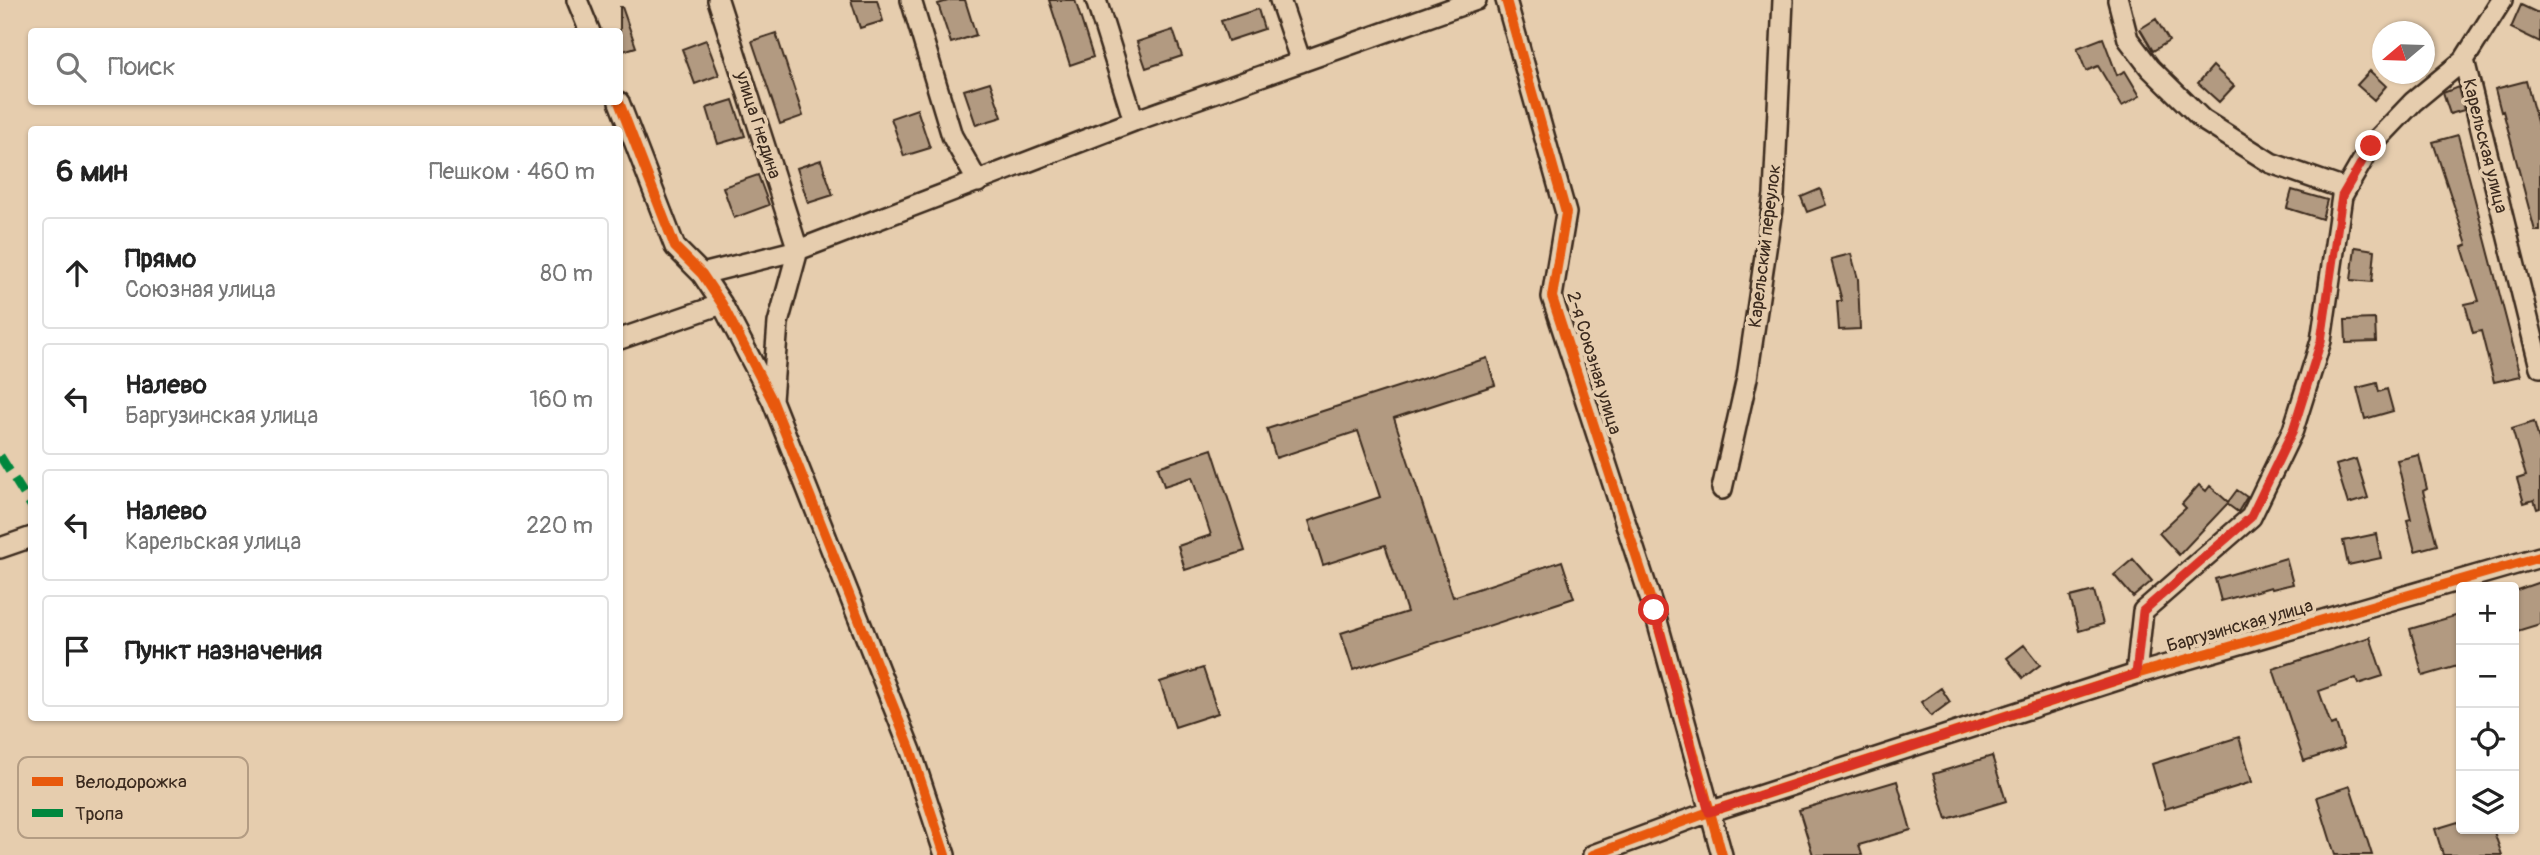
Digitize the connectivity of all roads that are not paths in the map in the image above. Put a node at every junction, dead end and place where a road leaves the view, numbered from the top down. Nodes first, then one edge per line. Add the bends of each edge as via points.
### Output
1 (577, 0) edge
2 (718, 0) edge
3 (911, 0) edge
4 (1096, 0) edge
5 (1280, 0) edge
6 (1476, 0) edge
7 (1506, 0) edge
8 (1783, 0) edge
9 (2118, 0) edge
10 (2502, 0) edge
11 (588, 28) edge
12 (2464, 60) junction
13 (1301, 62) junction
14 (621, 105) edge
15 (1134, 121) junction
16 (978, 182) junction
17 (2345, 189) junction
18 (798, 250) junction
19 (702, 274) junction
20 (722, 304) junction
21 (623, 338) edge
22 (2540, 367) edge
23 (772, 400) junction
24 (1722, 489) dead end
25 (28, 538) edge
26 (0, 548) edge
27 (2540, 556) edge
28 (2136, 674) junction
29 (1709, 812) junction
30 (945, 855) edge
31 (1593, 855) edge
32 (1721, 855) edge

1 - 11 street
2 - 18 street, улица Гнедина
3 - 16 street via 952,136
4 - 15 street
5 - 13 street
6 - 13 street
7 - 29 street, 2-я Союзная улица via 1566,213 1552,297 1654,610
8 - 24 street, Карельский переулок via 1774,195 1747,378
9 - 17 street via 2129,39 2150,68 2203,120 2271,163
10 - 12 street
12 - 17 street, Карельская улица via 2413,102 2371,146
12 - 22 street, Карельская улица
13 - 15 street
14 - 19 street via 675,247
15 - 16 street
16 - 18 street
17 - 28 street, Карельская улица via 2321,341 2293,430 2251,517 2143,611
18 - 19 street
18 - 23 street via 778,323
19 - 20 street
20 - 21 street
20 - 23 street
23 - 30 street via 911,751
25 - 26 street
27 - 28 street, Баргузинская улица
28 - 29 street, Баргузинская улица
29 - 31 street, Баргузинская улица
29 - 32 street, 2-я Союзная улица

